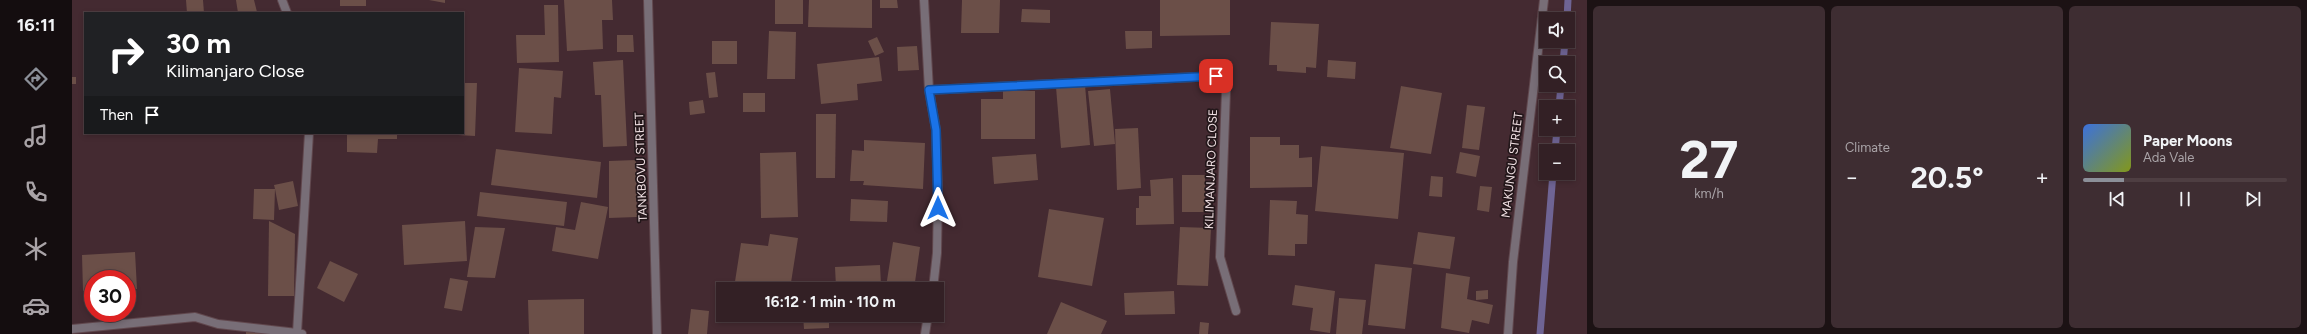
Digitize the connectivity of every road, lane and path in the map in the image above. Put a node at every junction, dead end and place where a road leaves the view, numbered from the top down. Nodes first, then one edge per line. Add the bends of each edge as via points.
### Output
1 (282, 0) edge
2 (648, 0) edge
3 (924, 0) edge
4 (1544, 0) edge
5 (287, 12) edge
6 (929, 90) junction
7 (309, 134) edge
8 (934, 282) edge
9 (1236, 311) dead end
10 (927, 322) edge
11 (72, 329) edge
12 (299, 333) edge
13 (658, 334) edge
14 (924, 334) edge
15 (1508, 334) edge

1 - 5 street
2 - 13 street, TANKBOVU STREET
3 - 6 street
4 - 15 street, MAKUNGU STREET via 1513,262
6 - 8 street via 936,130 938,192
6 - 9 street, KILIMANJARO CLOSE via 1216,76 1223,82 1226,91 1220,257
7 - 12 street
10 - 14 street
11 - 12 street via 194,317 218,324

